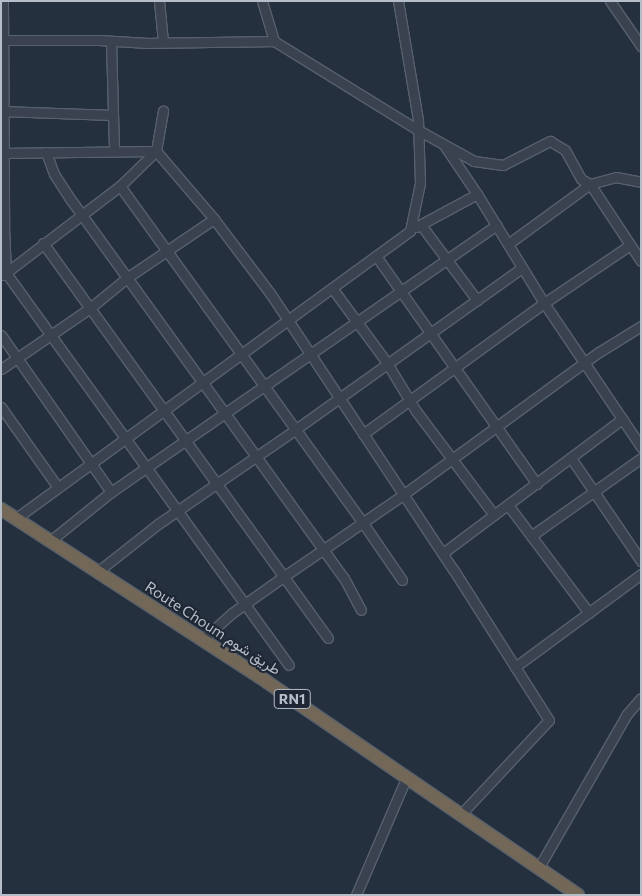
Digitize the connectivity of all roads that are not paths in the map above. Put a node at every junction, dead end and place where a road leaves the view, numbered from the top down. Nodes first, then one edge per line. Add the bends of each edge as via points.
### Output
1 (3, 1) edge
2 (159, 1) edge
3 (262, 1) edge
4 (398, 1) edge
5 (610, 1) edge
6 (2, 40) edge
7 (111, 41) junction
8 (274, 41) junction
9 (163, 42) junction
10 (641, 46) edge
11 (2, 111) edge
12 (162, 111) dead end
13 (113, 114) junction
14 (418, 130) junction
15 (443, 143) junction
16 (114, 151) junction
17 (156, 151) junction
18 (46, 152) junction
19 (2, 153) edge
20 (641, 182) edge
21 (590, 184) junction
22 (120, 186) junction
23 (477, 194) junction
24 (82, 214) junction
25 (214, 219) junction
26 (421, 225) junction
27 (496, 225) junction
28 (410, 231) junction
29 (43, 243) junction
30 (508, 244) junction
31 (630, 245) junction
32 (168, 250) junction
33 (376, 256) junction
34 (447, 259) junction
35 (641, 262) edge
36 (522, 268) junction
37 (4, 274) edge
38 (128, 277) junction
39 (332, 288) junction
40 (400, 291) junction
41 (477, 300) junction
42 (544, 303) junction
43 (90, 308) junction
44 (288, 320) junction
45 (356, 322) junction
46 (641, 326) edge
47 (429, 333) junction
48 (1, 335) edge
49 (51, 335) junction
50 (310, 353) junction
51 (242, 354) junction
52 (18, 358) junction
53 (387, 363) junction
54 (583, 363) junction
55 (455, 368) junction
56 (1, 369) edge
57 (203, 383) junction
58 (264, 384) junction
59 (340, 399) junction
60 (409, 401) junction
61 (1, 407) edge
62 (163, 412) junction
63 (224, 412) junction
64 (622, 419) junction
65 (496, 426) junction
66 (296, 429) junction
67 (364, 434) junction
68 (125, 440) junction
69 (184, 441) junction
70 (641, 446) edge
71 (256, 455) junction
72 (571, 458) junction
73 (641, 458) edge
74 (452, 459) junction
75 (91, 465) junction
76 (146, 468) junction
77 (215, 483) junction
78 (537, 484) junction
79 (57, 486) junction
80 (593, 491) junction
81 (111, 492) junction
82 (404, 494) junction
83 (508, 505) junction
84 (1, 509) edge
85 (177, 511) junction
86 (494, 515) junction
87 (15, 518) junction
88 (364, 523) junction
89 (531, 536) junction
90 (50, 541) junction
91 (324, 550) junction
92 (443, 553) junction
93 (641, 561) edge
94 (97, 572) junction
95 (641, 574) edge
96 (283, 577) junction
97 (402, 580) dead end
98 (245, 606) junction
99 (361, 610) dead end
100 (589, 613) junction
101 (328, 638) dead end
102 (202, 640) junction
103 (289, 665) dead end
104 (515, 667) junction
105 (641, 698) edge
106 (407, 776) junction
107 (462, 813) junction
108 (539, 867) junction
109 (356, 895) edge
110 (578, 895) edge

1 - 6 street
2 - 9 street
3 - 8 street
4 - 14 street
5 - 10 street
6 - 7 street
6 - 11 street
7 - 9 street
7 - 13 street
8 - 9 street
8 - 14 street
11 - 13 street
11 - 19 street
12 - 17 street
13 - 16 street
14 - 15 street
14 - 28 street via 420,183
15 - 21 street via 474,161 503,165 550,141 565,150 581,179
15 - 23 street
16 - 17 street
16 - 18 street
17 - 22 street
17 - 25 street
18 - 19 street
18 - 24 street via 54,174
19 - 37 street
20 - 21 street via 616,177
21 - 30 street
21 - 31 street
22 - 24 street
22 - 32 street
23 - 26 street
23 - 27 street
24 - 29 street
24 - 38 street
25 - 32 street
25 - 44 street
26 - 28 street
26 - 34 street
27 - 30 street
27 - 34 street
28 - 33 street
29 - 37 street
29 - 43 street
30 - 36 street
31 - 35 street
31 - 42 street
32 - 38 street
32 - 51 street
33 - 39 street
33 - 40 street
34 - 40 street
34 - 41 street
36 - 41 street
36 - 42 street
37 - 49 street
38 - 43 street
38 - 57 street
39 - 44 street
39 - 45 street
40 - 45 street
40 - 47 street
41 - 47 street
42 - 54 street
42 - 55 street
43 - 49 street
43 - 62 street
44 - 50 street
44 - 51 street
45 - 50 street
45 - 53 street
46 - 54 street
47 - 53 street
47 - 55 street
48 - 52 street
49 - 52 street
49 - 68 street
50 - 58 street
50 - 59 street
51 - 57 street
51 - 58 street
52 - 56 street
52 - 75 street
53 - 59 street
53 - 60 street
54 - 64 street
54 - 65 street
55 - 60 street
55 - 65 street
57 - 62 street
57 - 63 street
58 - 63 street
58 - 66 street
59 - 66 street
59 - 67 street
60 - 67 street
60 - 74 street
61 - 79 street
62 - 68 street
62 - 69 street
63 - 69 street
63 - 71 street
64 - 70 street
64 - 72 street
65 - 74 street
65 - 78 street
66 - 71 street
66 - 88 street
67 - 82 street
68 - 75 street
68 - 76 street
69 - 76 street
69 - 77 street
71 - 77 street
71 - 91 street
72 - 78 street
72 - 80 street
73 - 80 street
74 - 82 street
74 - 86 street
75 - 79 street
75 - 81 street
76 - 81 street
76 - 85 street
77 - 85 street
77 - 96 street
78 - 83 street
79 - 87 street
80 - 89 street
80 - 93 street
81 - 90 street
82 - 88 street
82 - 92 street
83 - 86 street
83 - 89 street
84 - 87 highway, Route Choum طريق شوم / RN1
85 - 94 street
85 - 98 street
86 - 92 street
87 - 90 highway, Route Choum طريق شوم / RN1
88 - 91 street
88 - 97 street
89 - 100 street
90 - 94 highway, Route Choum طريق شوم / RN1
91 - 96 street
91 - 99 street
92 - 104 street
94 - 102 highway, Route Choum طريق شوم / RN1
95 - 100 street
96 - 98 street
96 - 101 street
98 - 102 street via 232,613
98 - 103 street
100 - 104 street
102 - 106 highway, Route Choum طريق شوم / RN1
104 - 107 street via 549,720
105 - 108 street via 627,714
106 - 107 highway, Route Choum طريق شوم / RN1
106 - 109 street
107 - 108 highway, Route Choum طريق شوم / RN1
108 - 110 highway, Route Choum طريق شوم / RN1

